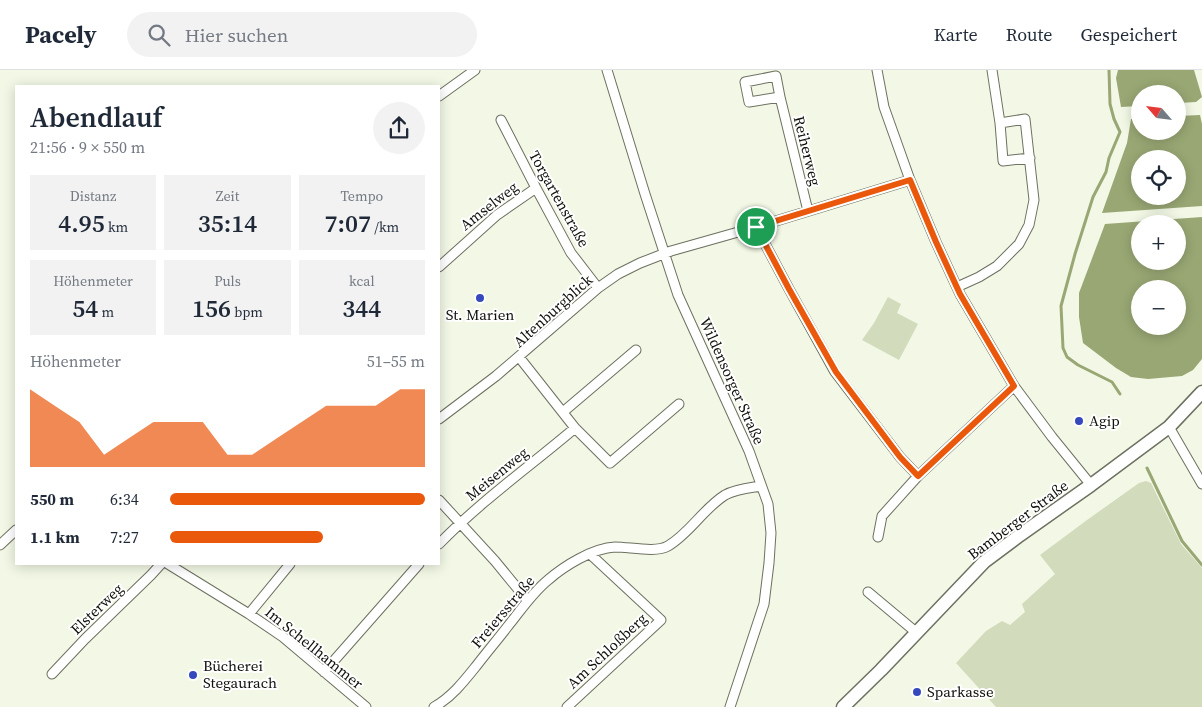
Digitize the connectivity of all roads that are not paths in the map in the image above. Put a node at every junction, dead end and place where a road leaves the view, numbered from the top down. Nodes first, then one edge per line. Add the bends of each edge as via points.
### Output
1 (475, 70) edge
2 (607, 70) edge
3 (877, 70) edge
4 (992, 70) edge
5 (440, 95) edge
6 (780, 97) dead end
7 (501, 120) dead end
8 (1000, 124) junction
9 (1030, 158) junction
10 (910, 180) junction
11 (536, 188) junction
12 (808, 211) junction
13 (756, 227) junction
14 (665, 254) junction
15 (440, 266) edge
16 (957, 287) junction
17 (598, 288) junction
18 (636, 350) dead end
19 (518, 357) junction
20 (1014, 386) junction
21 (1202, 392) edge
22 (679, 404) dead end
23 (563, 412) junction
24 (440, 418) edge
25 (1169, 427) junction
26 (575, 428) junction
27 (918, 476) junction
28 (1202, 484) edge
29 (1091, 485) junction
30 (761, 486) junction
31 (440, 501) edge
32 (460, 522) junction
33 (15, 531) edge
34 (878, 537) dead end
35 (440, 543) edge
36 (0, 545) edge
37 (590, 554) junction
38 (161, 565) edge
39 (170, 565) edge
40 (289, 565) edge
41 (418, 565) edge
42 (868, 592) dead end
43 (526, 600) junction
44 (249, 614) junction
45 (917, 633) junction
46 (324, 672) junction
47 (52, 674) dead end
48 (366, 707) edge
49 (434, 707) edge
50 (567, 707) edge
51 (730, 707) edge
52 (843, 707) edge

1 - 5 street
2 - 14 street, Wildensorger Straße
3 - 10 street via 884,107
4 - 8 street
6 - 12 street, Reiherweg
7 - 11 street, Torgartenstraße
8 - 9 street via 1004,161
8 - 9 street via 1025,119
9 - 16 street via 1034,200 1029,225 1019,244 997,266
10 - 12 street, Altenburgblick
10 - 16 street
11 - 15 street, Amselweg via 492,220
11 - 17 street, Torgartenstraße via 571,252
12 - 13 street, Altenburgblick
13 - 14 street, Altenburgblick
13 - 27 street via 836,372
14 - 17 street, Altenburgblick via 618,274
14 - 30 street, Wildensorger Straße via 678,295
16 - 20 street
17 - 19 street, Altenburgblick
18 - 23 street
19 - 23 street, Altenburgblick
19 - 24 street
20 - 27 street
20 - 29 street
21 - 25 main road, Bamberger Straße
22 - 26 street, Altenburgblick via 610,463
23 - 26 street, Altenburgblick
25 - 28 street
25 - 29 main road, Bamberger Straße
26 - 32 street, Meisenweg
27 - 34 street via 882,516
29 - 45 main road, Bamberger Straße via 984,562
30 - 37 street, Freiersstraße via 725,495 679,539 665,547 614,547
30 - 51 street, Wildensorger Straße via 768,504 770,533 764,604
31 - 32 street
32 - 35 street, Meisenweg
32 - 43 street
33 - 36 street
37 - 43 street, Freiersstraße via 547,580
37 - 50 street, Am Schloßberg via 661,620
38 - 47 street, Elsterweg
39 - 44 street, Im Schellhammer
40 - 44 street
41 - 46 street
42 - 45 street
43 - 49 street, Freiersstraße via 464,681
44 - 46 street, Im Schellhammer via 283,637
45 - 52 main road, Bamberger Straße
46 - 48 street, Im Schellhammer

